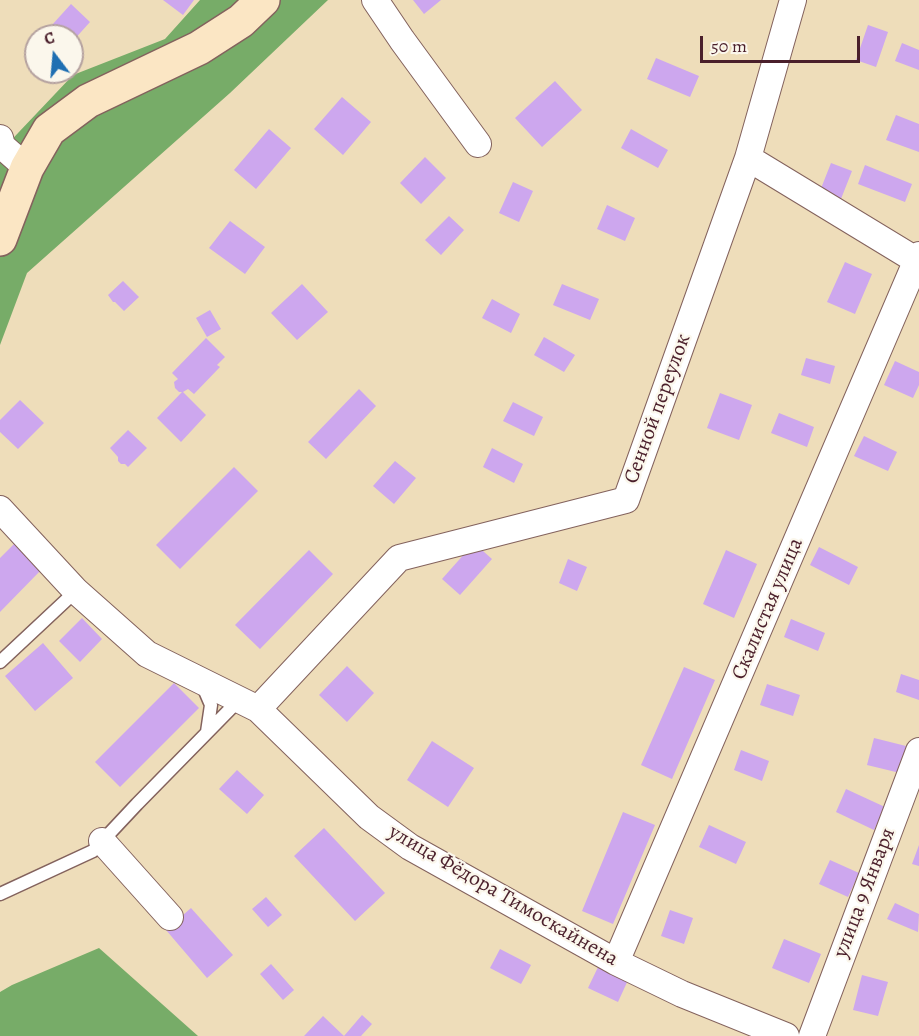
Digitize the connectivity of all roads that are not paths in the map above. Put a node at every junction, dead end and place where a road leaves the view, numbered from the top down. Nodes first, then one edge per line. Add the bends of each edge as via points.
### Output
1 (263, 0) edge
2 (375, 0) edge
3 (793, 0) edge
4 (0, 138) edge
5 (478, 144) dead end
6 (748, 158) junction
7 (27, 168) junction
8 (0, 239) edge
9 (918, 260) edge
10 (0, 509) edge
11 (76, 591) junction
12 (0, 662) edge
13 (201, 680) junction
14 (249, 704) junction
15 (207, 732) junction
16 (919, 751) edge
17 (102, 841) junction
18 (0, 894) edge
19 (170, 917) dead end
20 (616, 962) junction
21 (786, 1036) edge
22 (812, 1036) edge

1 - 7 main road via 241,21 199,48 88,101 49,130
2 - 5 street
3 - 6 street, Сенной переулок
4 - 7 street via 2,146
6 - 9 street
6 - 14 street, Сенной переулок via 626,501 399,558
7 - 8 main road
9 - 20 street, Скалистая улица
10 - 11 street, улица Фёдора Тимоскайнена
11 - 12 lane
11 - 13 street, улица Фёдора Тимоскайнена via 147,654
13 - 14 street, улица Фёдора Тимоскайнена
13 - 15 lane via 211,705
14 - 15 lane
14 - 20 street, улица Фёдора Тимоскайнена via 369,817 410,847
15 - 17 lane
16 - 22 street, улица 9 Января
17 - 18 lane via 93,851
17 - 19 street
20 - 21 street, улица Фёдора Тимоскайнена

